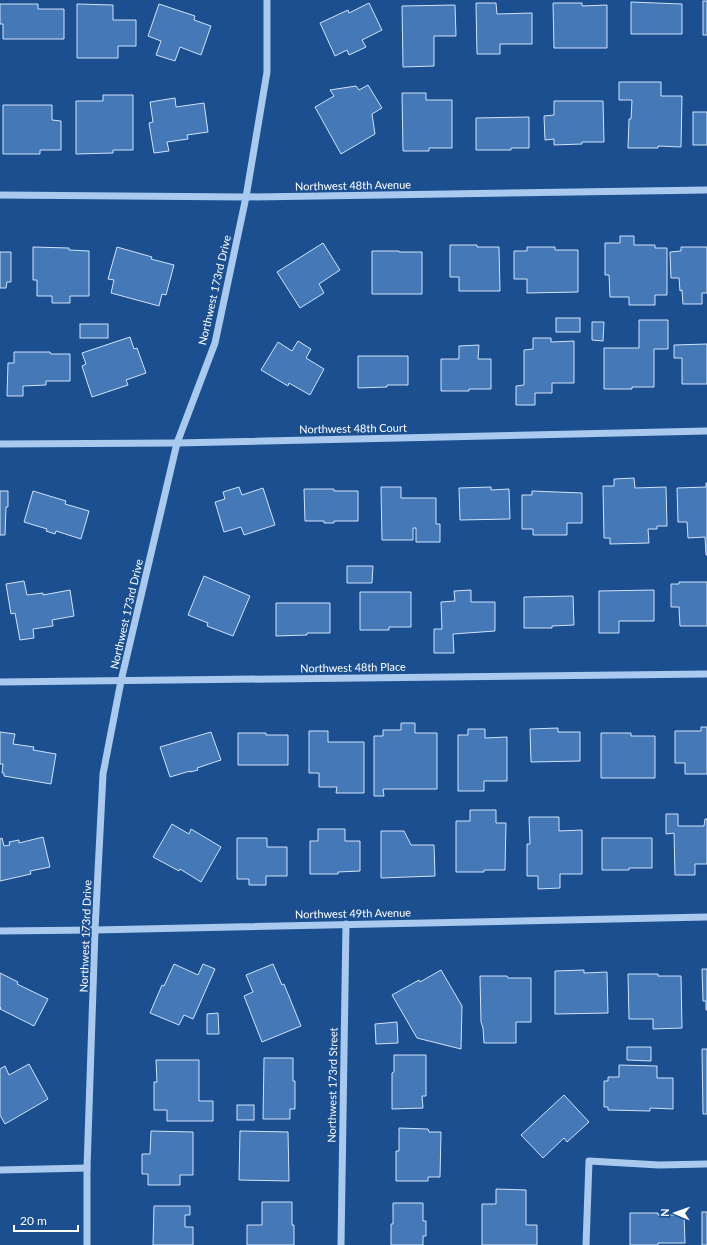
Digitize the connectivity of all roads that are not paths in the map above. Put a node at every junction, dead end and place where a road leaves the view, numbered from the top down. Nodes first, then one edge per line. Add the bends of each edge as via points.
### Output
1 (267, 0) edge
2 (707, 190) edge
3 (0, 195) edge
4 (246, 197) junction
5 (707, 431) edge
6 (177, 443) junction
7 (0, 444) edge
8 (707, 674) edge
9 (121, 681) junction
10 (0, 682) edge
11 (707, 917) edge
12 (346, 924) junction
13 (95, 930) junction
14 (0, 931) edge
15 (707, 1164) edge
16 (87, 1168) junction
17 (0, 1170) edge
18 (87, 1245) edge
19 (341, 1245) edge
20 (586, 1245) edge

1 - 4 street, Northwest 173rd Drive via 267,72
2 - 4 street, Northwest 48th Avenue
3 - 4 street, Northwest 48th Avenue
4 - 6 street, Northwest 173rd Drive via 215,343
5 - 6 street, Northwest 48th Court
6 - 7 street, Northwest 48th Court
6 - 9 street, Northwest 173rd Drive
8 - 9 street, Northwest 48th Place
9 - 10 street, Northwest 48th Place
9 - 13 street, Northwest 173rd Drive via 103,774
11 - 12 street, Northwest 49th Avenue
12 - 13 street, Northwest 49th Avenue
12 - 19 street, Northwest 173rd Street
13 - 14 street, Northwest 49th Avenue
13 - 16 street, Northwest 173rd Drive
15 - 20 street via 659,1165 589,1161
16 - 17 street
16 - 18 street, Northwest 173rd Drive

